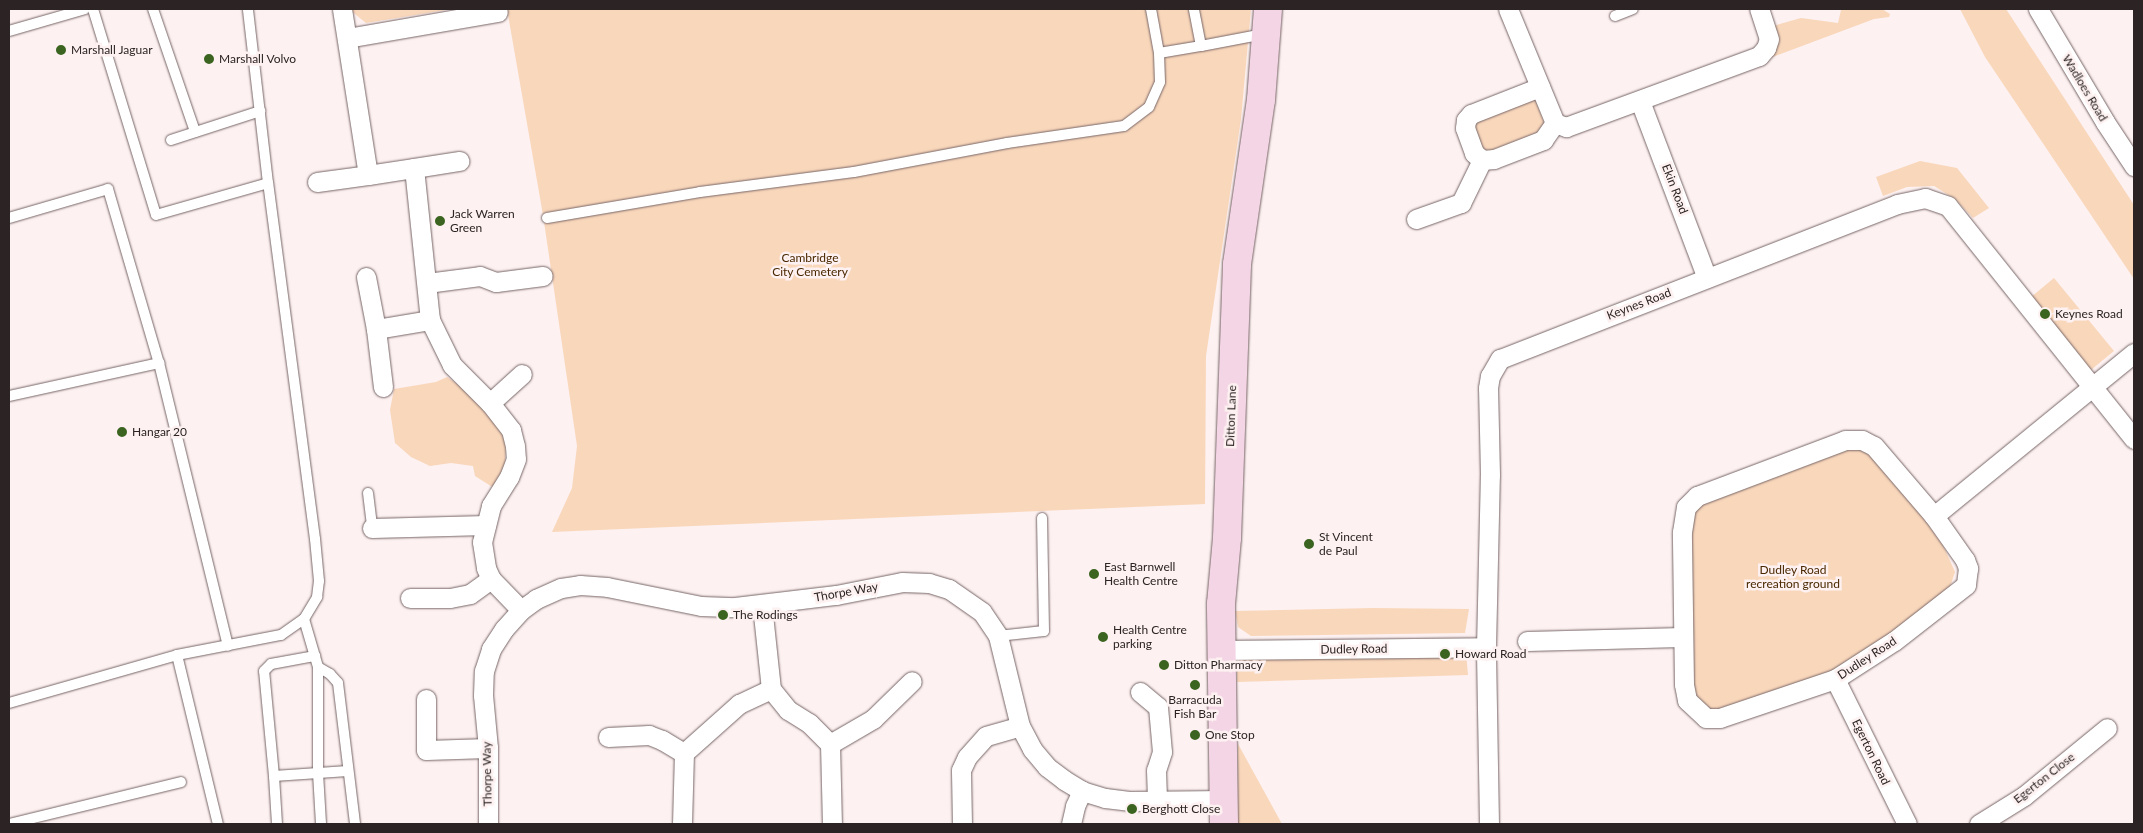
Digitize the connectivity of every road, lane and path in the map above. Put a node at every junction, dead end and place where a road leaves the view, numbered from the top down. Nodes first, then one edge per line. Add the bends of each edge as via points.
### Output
1 (84, 9) edge
2 (93, 9) edge
3 (153, 9) edge
4 (248, 9) edge
5 (342, 9) edge
6 (1151, 9) edge
7 (1194, 9) edge
8 (1508, 9) edge
9 (1632, 9) edge
10 (1762, 9) edge
11 (2038, 9) edge
12 (498, 12) dead end
13 (1615, 16) dead end
14 (1267, 21) edge
15 (9, 31) edge
16 (347, 38) junction
17 (1201, 46) junction
18 (1159, 53) junction
19 (1540, 87) junction
20 (1640, 101) junction
21 (260, 112) junction
22 (1555, 123) junction
23 (195, 132) junction
24 (171, 140) dead end
25 (1482, 160) junction
26 (459, 161) dead end
27 (2134, 166) edge
28 (414, 168) junction
29 (368, 175) junction
30 (317, 182) dead end
31 (268, 183) junction
32 (9, 218) edge
33 (547, 218) dead end
34 (1416, 219) dead end
35 (542, 276) dead end
36 (366, 277) dead end
37 (1708, 278) junction
38 (427, 283) junction
39 (430, 320) junction
40 (376, 329) junction
41 (2134, 353) edge
42 (158, 363) junction
43 (522, 374) dead end
44 (2092, 386) junction
45 (383, 387) dead end
46 (9, 396) edge
47 (490, 403) junction
48 (2134, 439) edge
49 (368, 493) dead end
50 (1934, 516) junction
51 (1042, 518) dead end
52 (486, 525) junction
53 (372, 528) joint
54 (491, 579) junction
55 (410, 598) dead end
56 (762, 605) junction
57 (521, 610) junction
58 (304, 619) junction
59 (998, 636) junction
60 (1682, 637) junction
61 (1527, 641) dead end
62 (228, 646) junction
63 (1486, 647) junction
64 (1221, 650) junction
65 (177, 655) junction
66 (315, 656) junction
67 (318, 667) junction
68 (1835, 679) junction
69 (912, 681) dead end
70 (771, 690) junction
71 (1140, 692) dead end
72 (426, 699) dead end
73 (9, 703) edge
74 (1020, 726) junction
75 (2108, 728) dead end
76 (608, 737) dead end
77 (830, 744) junction
78 (488, 748) junction
79 (684, 753) junction
80 (348, 771) junction
81 (318, 772) junction
82 (274, 776) junction
83 (181, 782) dead end
84 (1082, 791) junction
85 (1157, 801) junction
86 (1224, 812) edge
87 (9, 824) edge
88 (218, 824) edge
89 (277, 824) edge
90 (321, 824) edge
91 (354, 824) edge
92 (488, 824) edge
93 (682, 824) edge
94 (832, 824) edge
95 (962, 824) edge
96 (1071, 824) edge
97 (1489, 824) edge
98 (1907, 824) edge
99 (1979, 824) edge

1 - 15 lane
2 - 31 lane via 156,215
3 - 23 lane
4 - 21 lane
5 - 16 street
6 - 18 lane
7 - 17 lane
8 - 19 street
9 - 13 lane
10 - 20 street via 1769,39 1759,56
11 - 27 street, Wadloes Road
12 - 16 street
14 - 17 lane
14 - 64 main road, Ditton Lane via 1261,100 1237,264
16 - 29 street
17 - 18 lane
18 - 33 lane via 1160,82 1149,107 1124,126 1007,143 854,172 700,192
19 - 22 street
19 - 25 street via 1484,107 1466,120 1465,128 1474,153
20 - 22 street via 1566,127
20 - 37 street, Ekin Road
21 - 23 lane
21 - 31 lane
22 - 25 street via 1543,140 1494,159
23 - 24 lane
25 - 34 street via 1461,202
26 - 28 street
28 - 29 street
28 - 38 street
29 - 30 street
31 - 58 lane via 319,581 317,597
32 - 42 lane via 108,189
35 - 38 street via 496,282 488,270 480,276
36 - 40 street
37 - 44 street, Keynes Road via 1897,204 1925,198 1936,200 1948,206
37 - 63 street, Keynes Road via 1509,354 1494,366 1488,388 1490,475
38 - 39 street
39 - 40 street
39 - 47 street via 452,365
40 - 45 street
41 - 44 street
42 - 46 lane
42 - 62 lane
43 - 47 street
44 - 48 street
44 - 50 street
47 - 52 street via 510,430 516,446 516,459
49 - 53 lane
50 - 60 street, Dudley Road via 1874,446 1862,440 1845,440 1697,496 1686,507 1682,532
50 - 68 street, Dudley Road via 1965,560 1968,568 1966,585 1894,641
51 - 59 lane via 1044,631
52 - 53 street
52 - 54 street via 482,542
54 - 55 street via 470,594 450,598
54 - 57 street
56 - 57 street, Thorpe Way via 701,606 607,587 580,585 551,591
56 - 59 street, Thorpe Way via 902,582 929,583 949,589 982,612
56 - 70 street
57 - 78 street, Thorpe Way via 491,650 484,671
58 - 62 lane via 281,635
58 - 66 lane
59 - 74 street, Thorpe Way
60 - 61 street
60 - 68 street, Dudley Road via 1687,700 1706,718 1720,718
62 - 65 lane
63 - 64 street, Dudley Road
63 - 97 street
64 - 86 main road, Ditton Lane
65 - 73 lane
65 - 88 lane
66 - 67 lane
66 - 82 lane via 271,664 264,671
67 - 80 lane via 338,683
67 - 81 lane
68 - 98 street, Egerton Road
69 - 77 street via 873,719
70 - 77 street via 788,710 809,723
70 - 79 street via 739,704
71 - 85 street via 1158,707 1162,752 1156,770
72 - 78 street via 426,750
74 - 84 street, Thorpe Way via 1032,749 1047,767
74 - 95 street via 986,736 967,757 962,770
75 - 99 street, Egerton Close via 2024,796
76 - 79 street via 649,736
77 - 94 street
78 - 92 street, Thorpe Way
79 - 93 street
80 - 81 lane
80 - 91 lane
81 - 82 lane
81 - 90 lane
82 - 89 lane
83 - 87 lane
84 - 85 street, Thorpe Way via 1105,798
84 - 96 street
85 - 86 street, Thorpe Way

